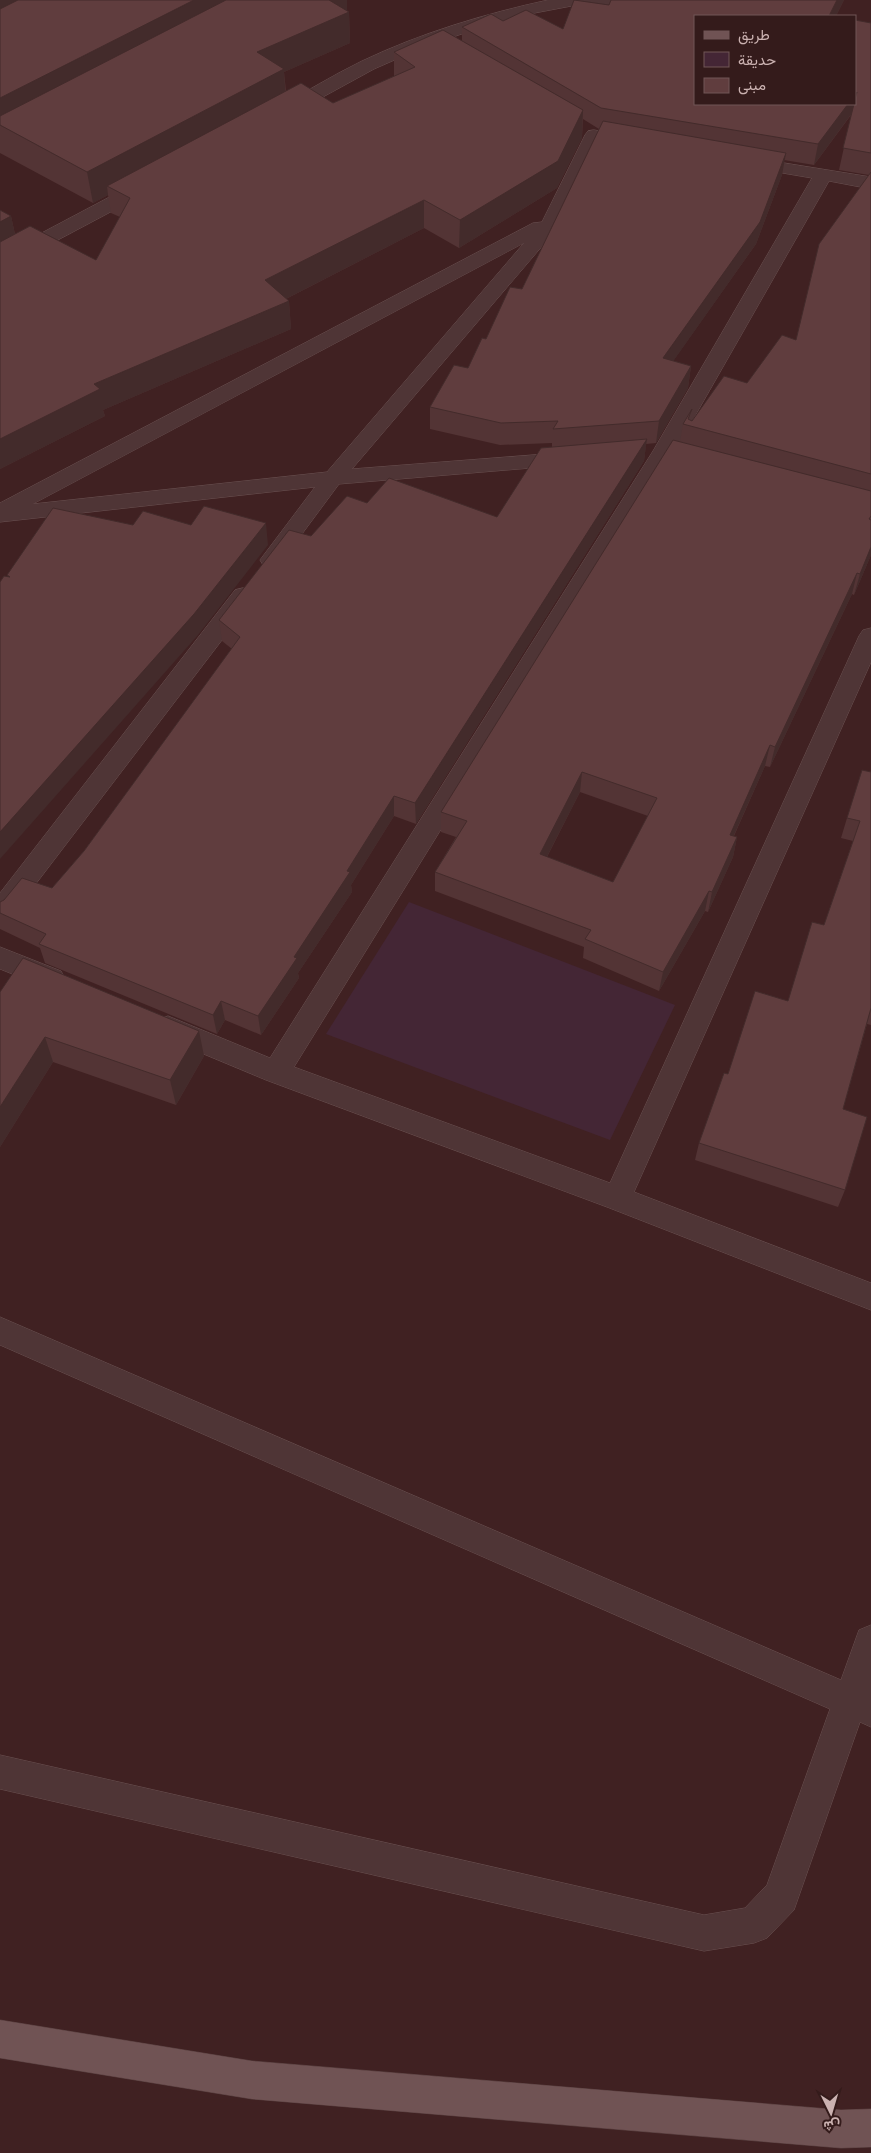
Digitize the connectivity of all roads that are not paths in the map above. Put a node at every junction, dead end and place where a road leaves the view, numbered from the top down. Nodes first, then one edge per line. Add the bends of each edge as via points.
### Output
1 (576, 0) edge
2 (588, 0) edge
3 (662, 4) edge
4 (430, 39) junction
5 (447, 49) edge
6 (267, 120) edge
7 (594, 133) dead end
8 (727, 158) edge
9 (822, 175) junction
10 (156, 180) edge
11 (871, 183) edge
12 (554, 220) junction
13 (0, 263) edge
14 (635, 453) edge
15 (674, 453) junction
16 (586, 457) edge
17 (333, 478) junction
18 (0, 514) edge
19 (871, 636) edge
20 (0, 912) edge
21 (0, 958) edge
22 (74, 988) edge
23 (147, 1019) edge
24 (276, 1072) junction
25 (617, 1198) junction
26 (871, 1297) edge
27 (0, 1331) edge
28 (871, 1642) edge
29 (861, 1706) edge
30 (0, 1772) edge
31 (0, 2039) edge
32 (871, 2128) edge

1 - 4 street via 499,15
2 - 3 street
4 - 5 street
4 - 6 street via 369,65
7 - 12 street
8 - 9 street
9 - 11 street
9 - 15 street
10 - 13 street
12 - 17 street
12 - 18 street
14 - 15 street
15 - 24 street
16 - 17 street
17 - 18 street
17 - 20 street
19 - 25 street
21 - 22 street
23 - 24 street
24 - 25 street
25 - 26 street
27 - 29 street
28 - 29 street
29 - 30 street via 781,1897 754,1925 704,1933
31 - 32 main road via 252,2080 822,2127

